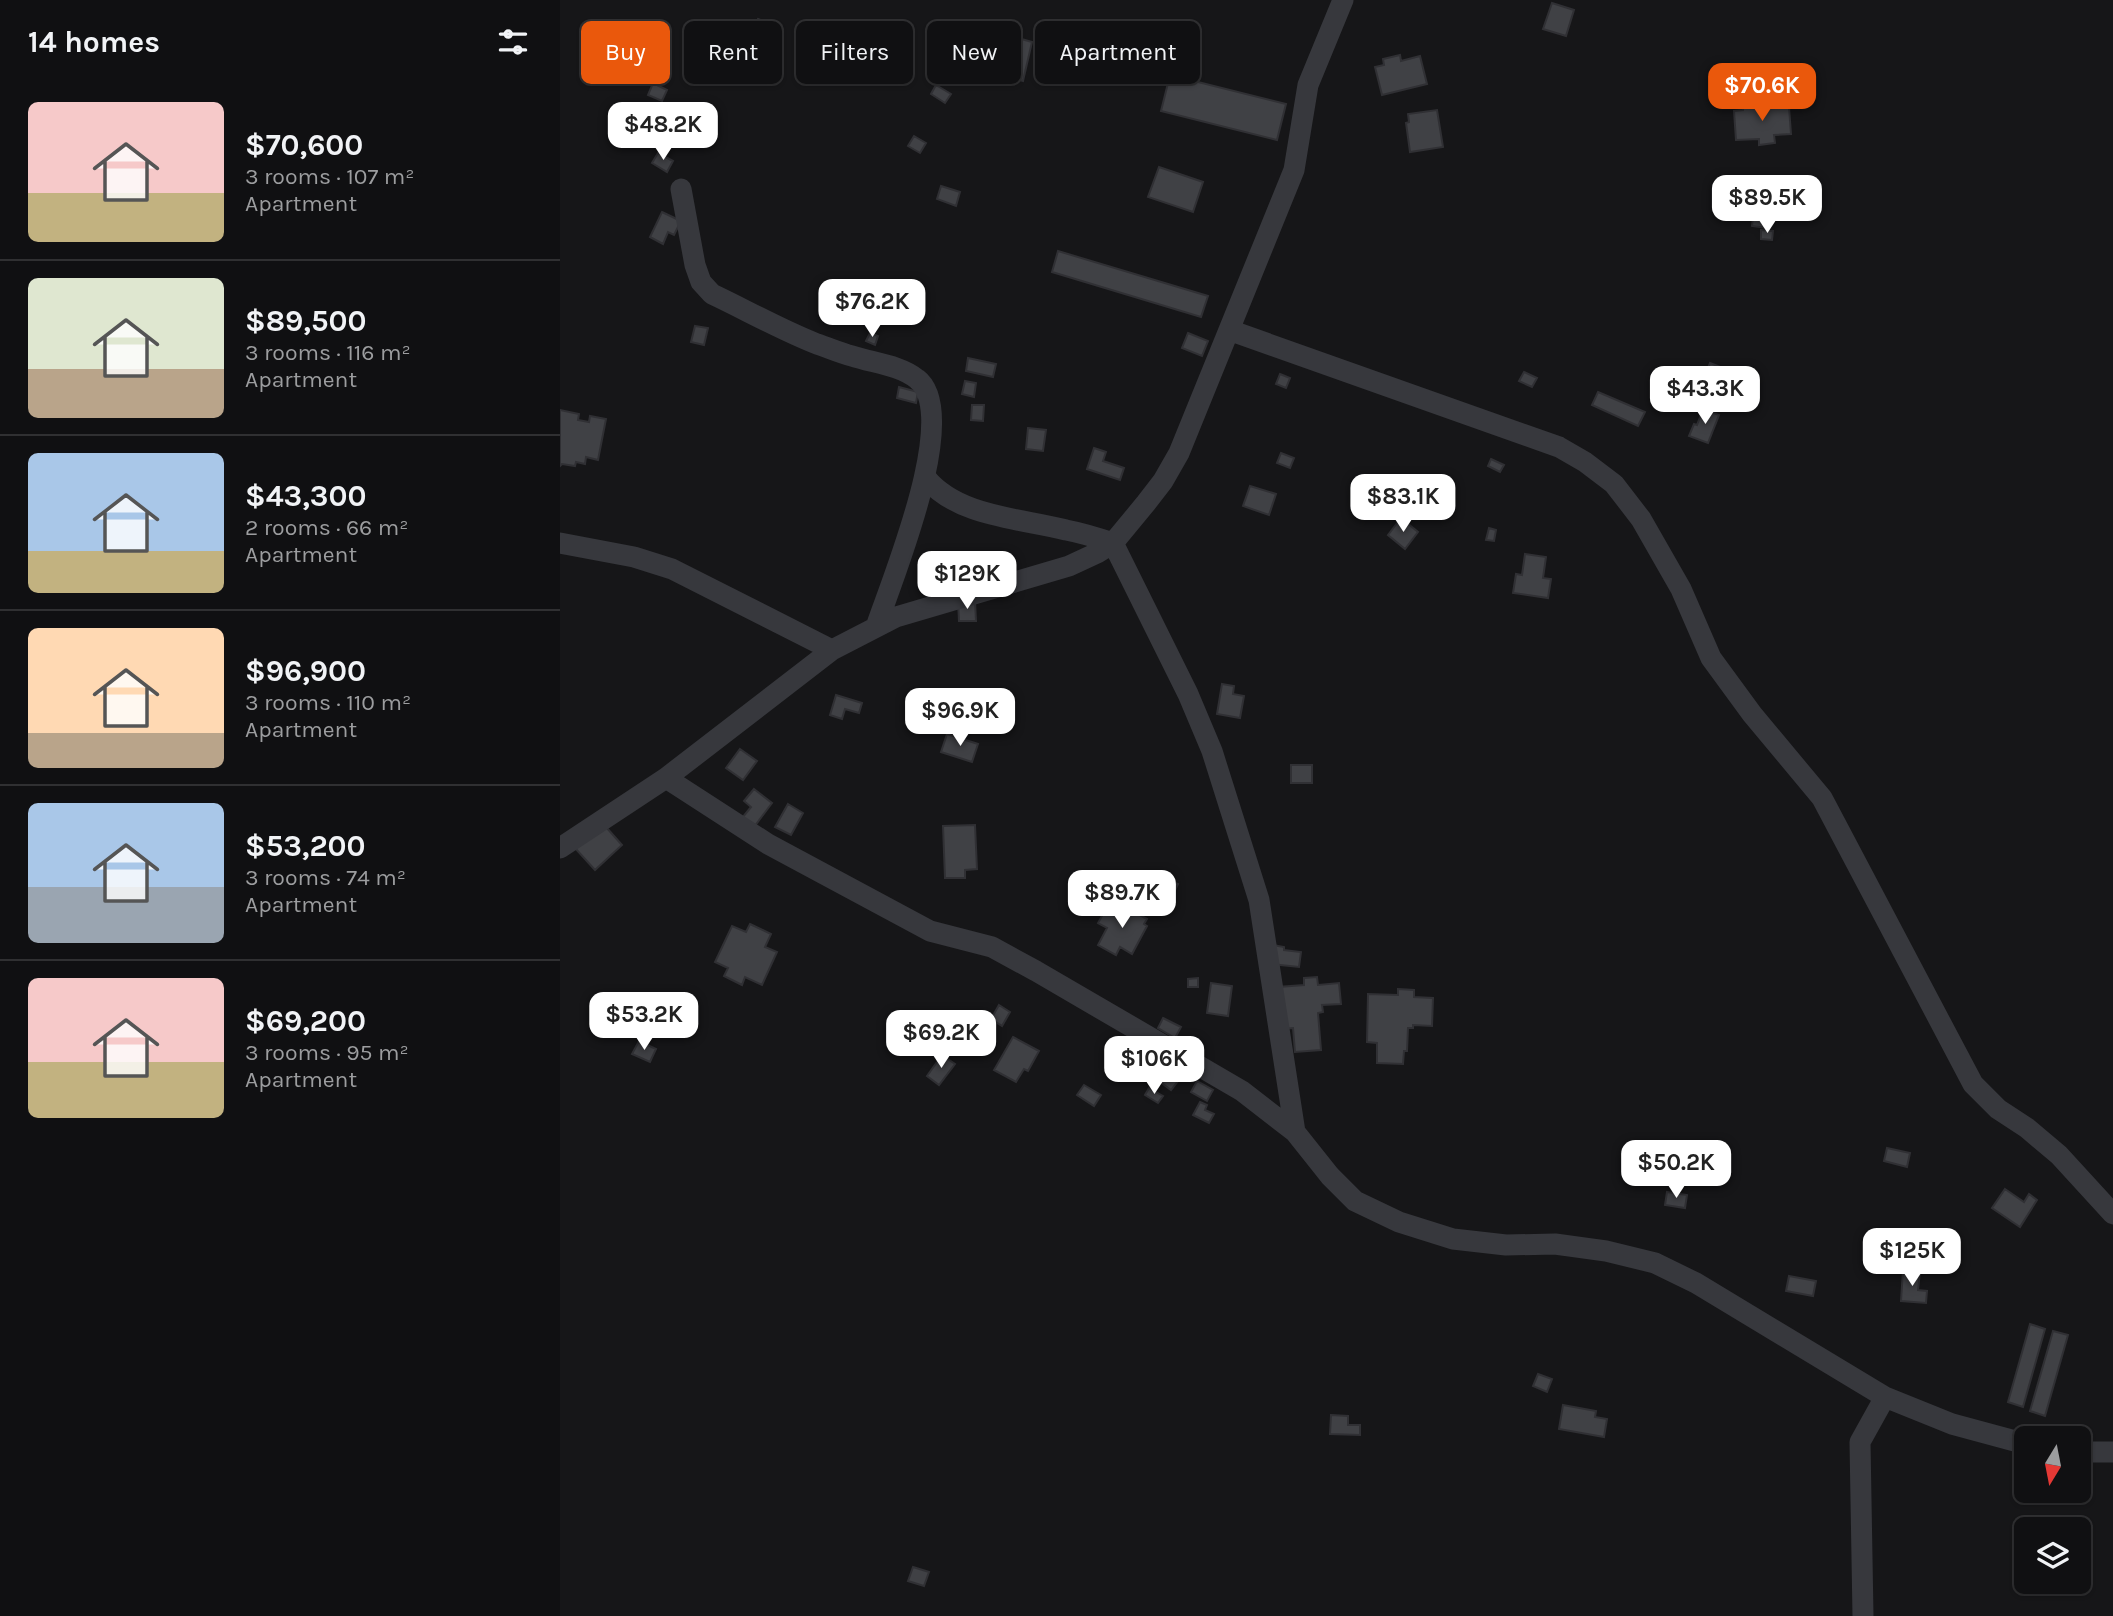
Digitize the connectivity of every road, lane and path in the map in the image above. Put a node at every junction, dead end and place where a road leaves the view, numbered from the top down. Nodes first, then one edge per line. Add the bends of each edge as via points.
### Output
1 (1343, 0) edge
2 (681, 189) dead end
3 (1229, 330) junction
4 (926, 478) junction
5 (560, 543) edge
6 (1113, 543) junction
7 (876, 627) junction
8 (832, 650) junction
9 (667, 778) junction
10 (560, 848) edge
11 (1295, 1132) junction
12 (2113, 1214) edge
13 (1885, 1397) junction
14 (2014, 1441) edge
15 (2091, 1452) edge
16 (2113, 1452) edge
17 (1863, 1616) edge

1 - 3 street via 1308,85 1294,170
2 - 4 street via 695,265 712,294 814,343 918,379 932,409
3 - 6 street via 1179,453 1163,481
3 - 12 street via 1559,447 1614,484 1641,519 1681,589 1711,658 1822,798 1973,1084 2059,1155
4 - 6 street via 937,492 957,503
4 - 7 street
5 - 8 street via 672,569
6 - 7 street via 1069,566
6 - 11 street via 1203,728 1259,900
7 - 8 street
8 - 9 street
9 - 10 street
9 - 11 street via 768,844 930,931 992,947 1036,971 1242,1091
11 - 13 street via 1355,1201 1399,1222 1453,1239 1555,1244 1655,1263
13 - 14 street via 1952,1424
13 - 17 street via 1860,1442
15 - 16 street

